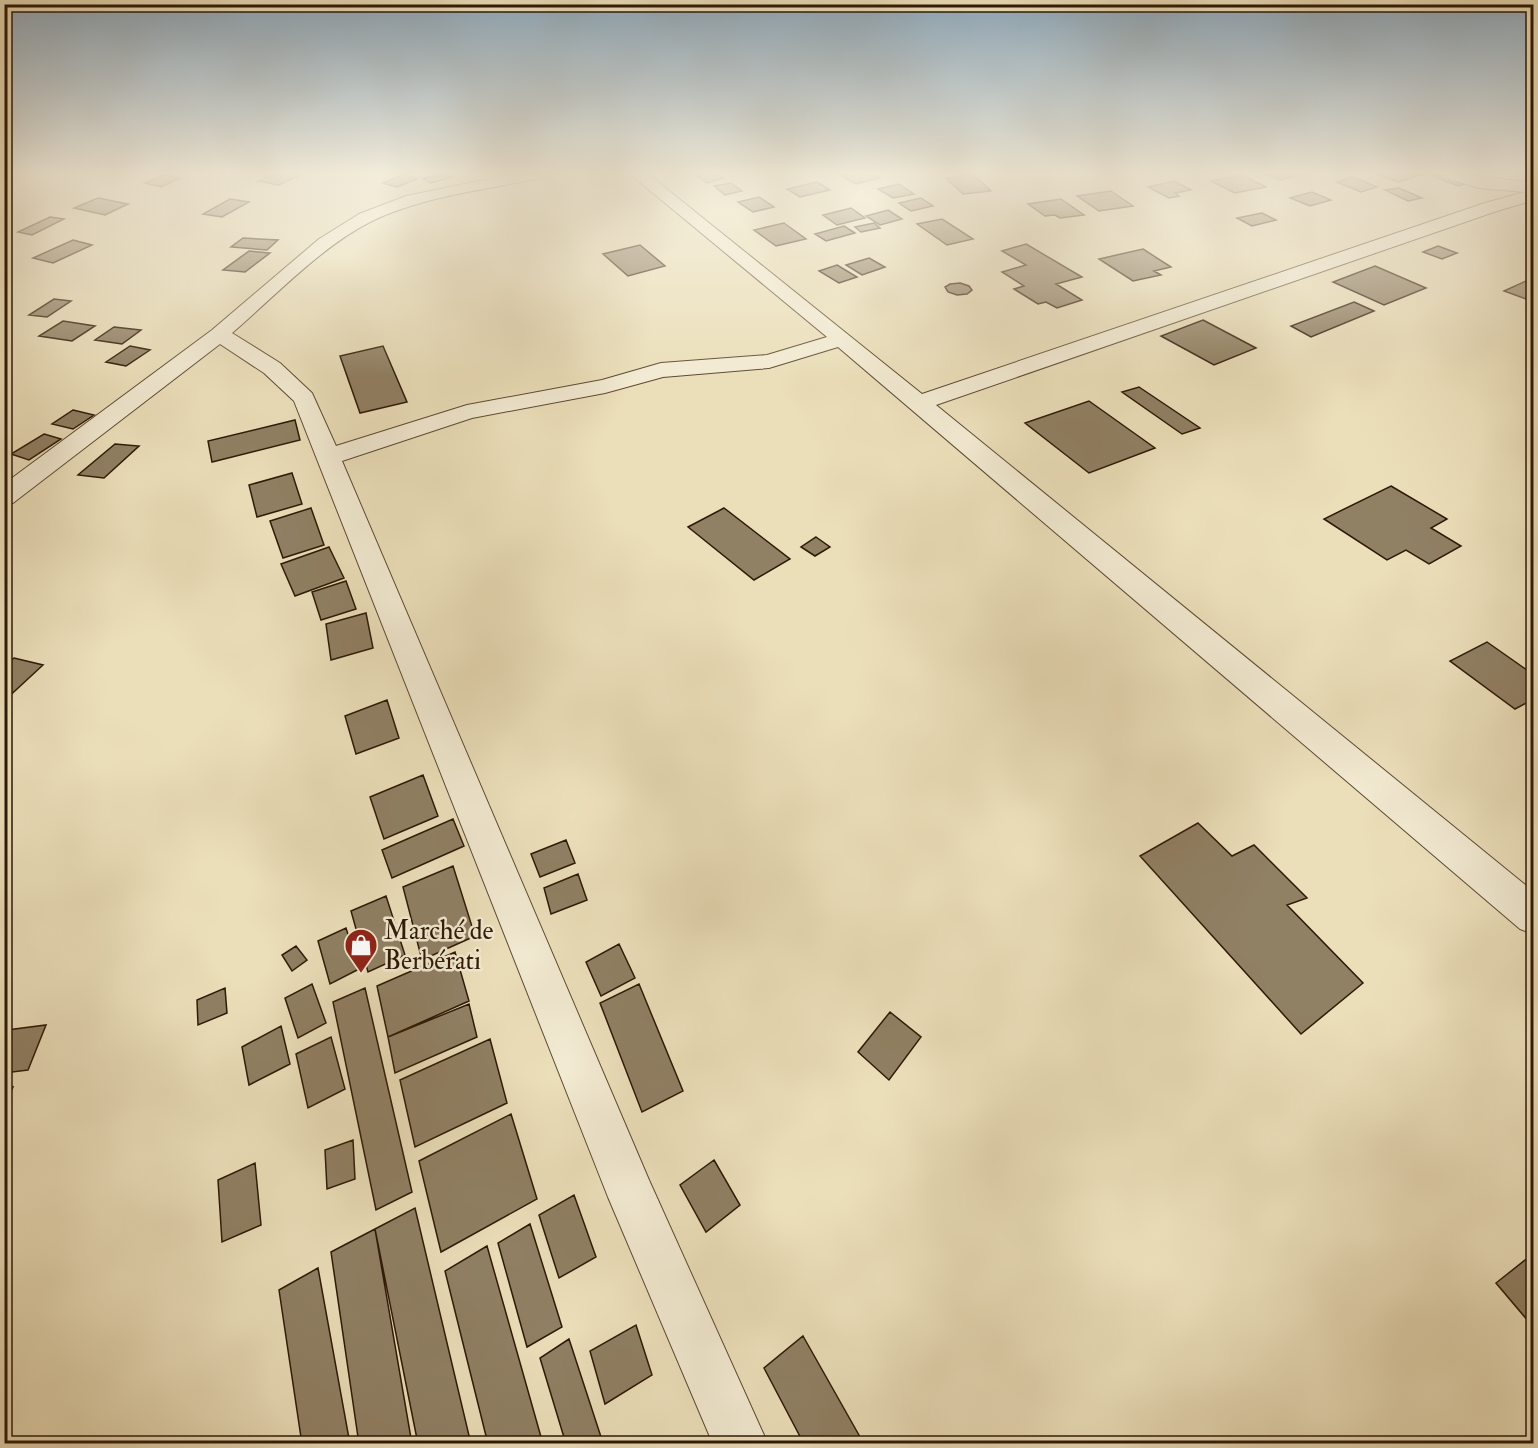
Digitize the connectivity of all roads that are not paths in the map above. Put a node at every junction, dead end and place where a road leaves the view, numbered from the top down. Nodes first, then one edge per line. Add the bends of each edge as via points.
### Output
1 (327, 242) edge
2 (722, 242) edge
3 (1391, 242) edge
4 (219, 334) junction
5 (842, 339) junction
6 (918, 403) junction
7 (328, 457) junction
8 (4, 497) edge
9 (1533, 916) edge
10 (741, 1443) edge

1 - 4 street
2 - 5 street
3 - 6 street
4 - 7 street via 272,368 304,398
4 - 8 street
5 - 6 street
5 - 7 street via 769,361 661,370 605,386 467,412
6 - 9 street
7 - 10 street via 632,1197

